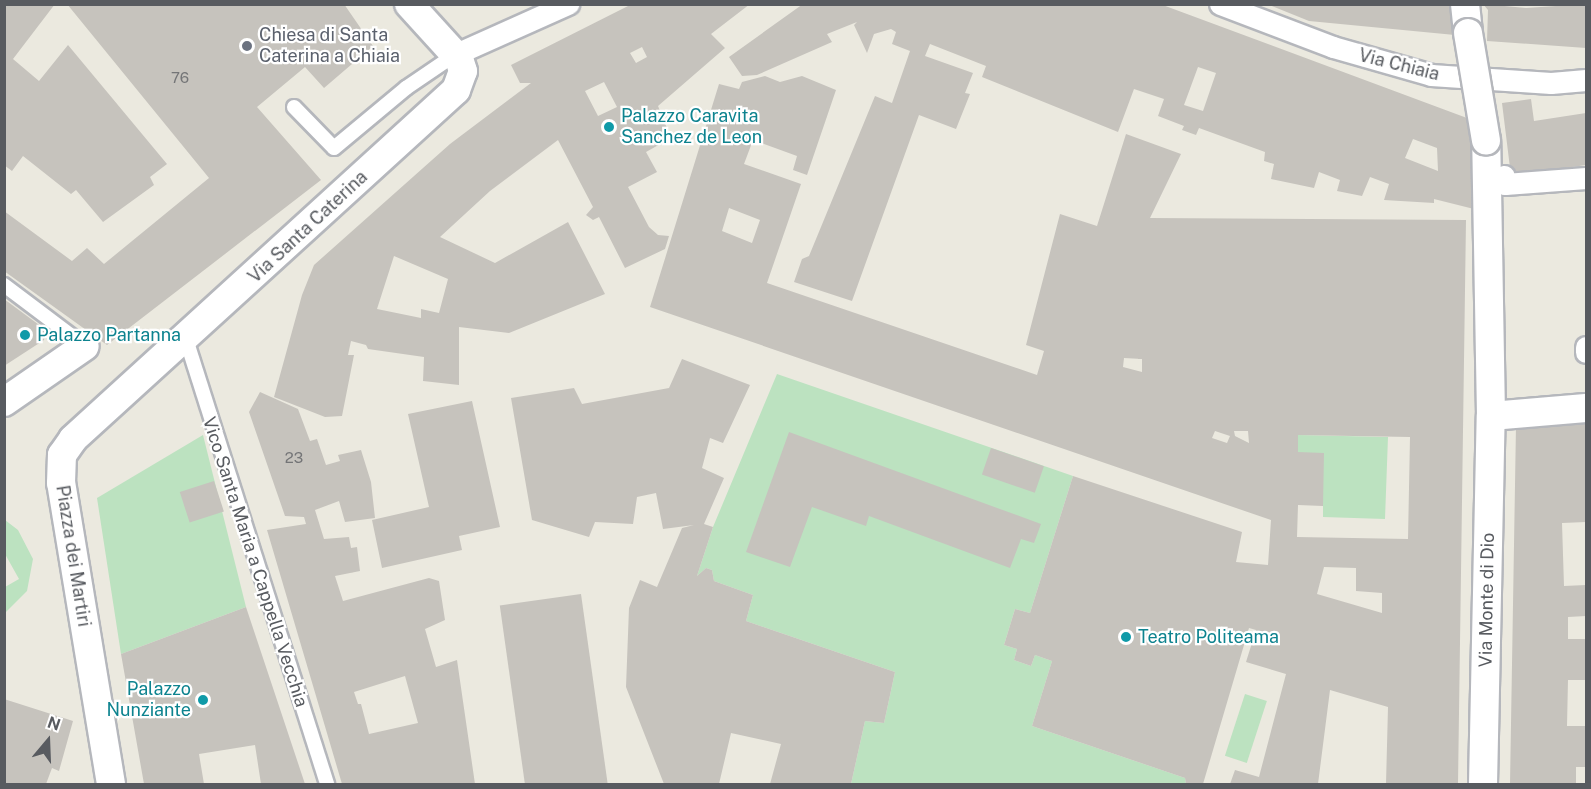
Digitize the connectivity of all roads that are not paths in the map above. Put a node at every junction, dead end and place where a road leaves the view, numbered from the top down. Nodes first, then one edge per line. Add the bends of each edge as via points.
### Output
1 (409, 4) edge
2 (568, 4) edge
3 (1220, 4) edge
4 (1465, 4) edge
5 (456, 54) junction
6 (1587, 80) edge
7 (294, 107) dead end
8 (1504, 176) dead end
9 (1587, 178) edge
10 (4, 285) edge
11 (186, 339) junction
12 (85, 346) joint
13 (1586, 347) edge
14 (1587, 352) edge
15 (130, 390) joint
16 (4, 402) edge
17 (1587, 408) edge
18 (1491, 416) junction
19 (111, 784) edge
20 (327, 784) edge
21 (1484, 784) edge

1 - 5 street
2 - 5 street
3 - 6 street, Via Chiaia via 1333,47 1431,75 1551,83
4 - 18 street, Via Monte di Dio, bridge via 1486,140
5 - 7 lane via 406,88 334,148
5 - 11 street, Via Santa Caterina via 463,71 456,90
8 - 9 street via 1504,184 1543,189
10 - 12 lane
11 - 15 street, Via Santa Caterina
11 - 20 lane, Vico Santa Maria a Cappella Vecchia
12 - 16 street
13 - 14 street
15 - 19 street, Piazza dei Martiri via 73,439 62,455 60,468
17 - 18 street
18 - 21 street, Via Monte di Dio

